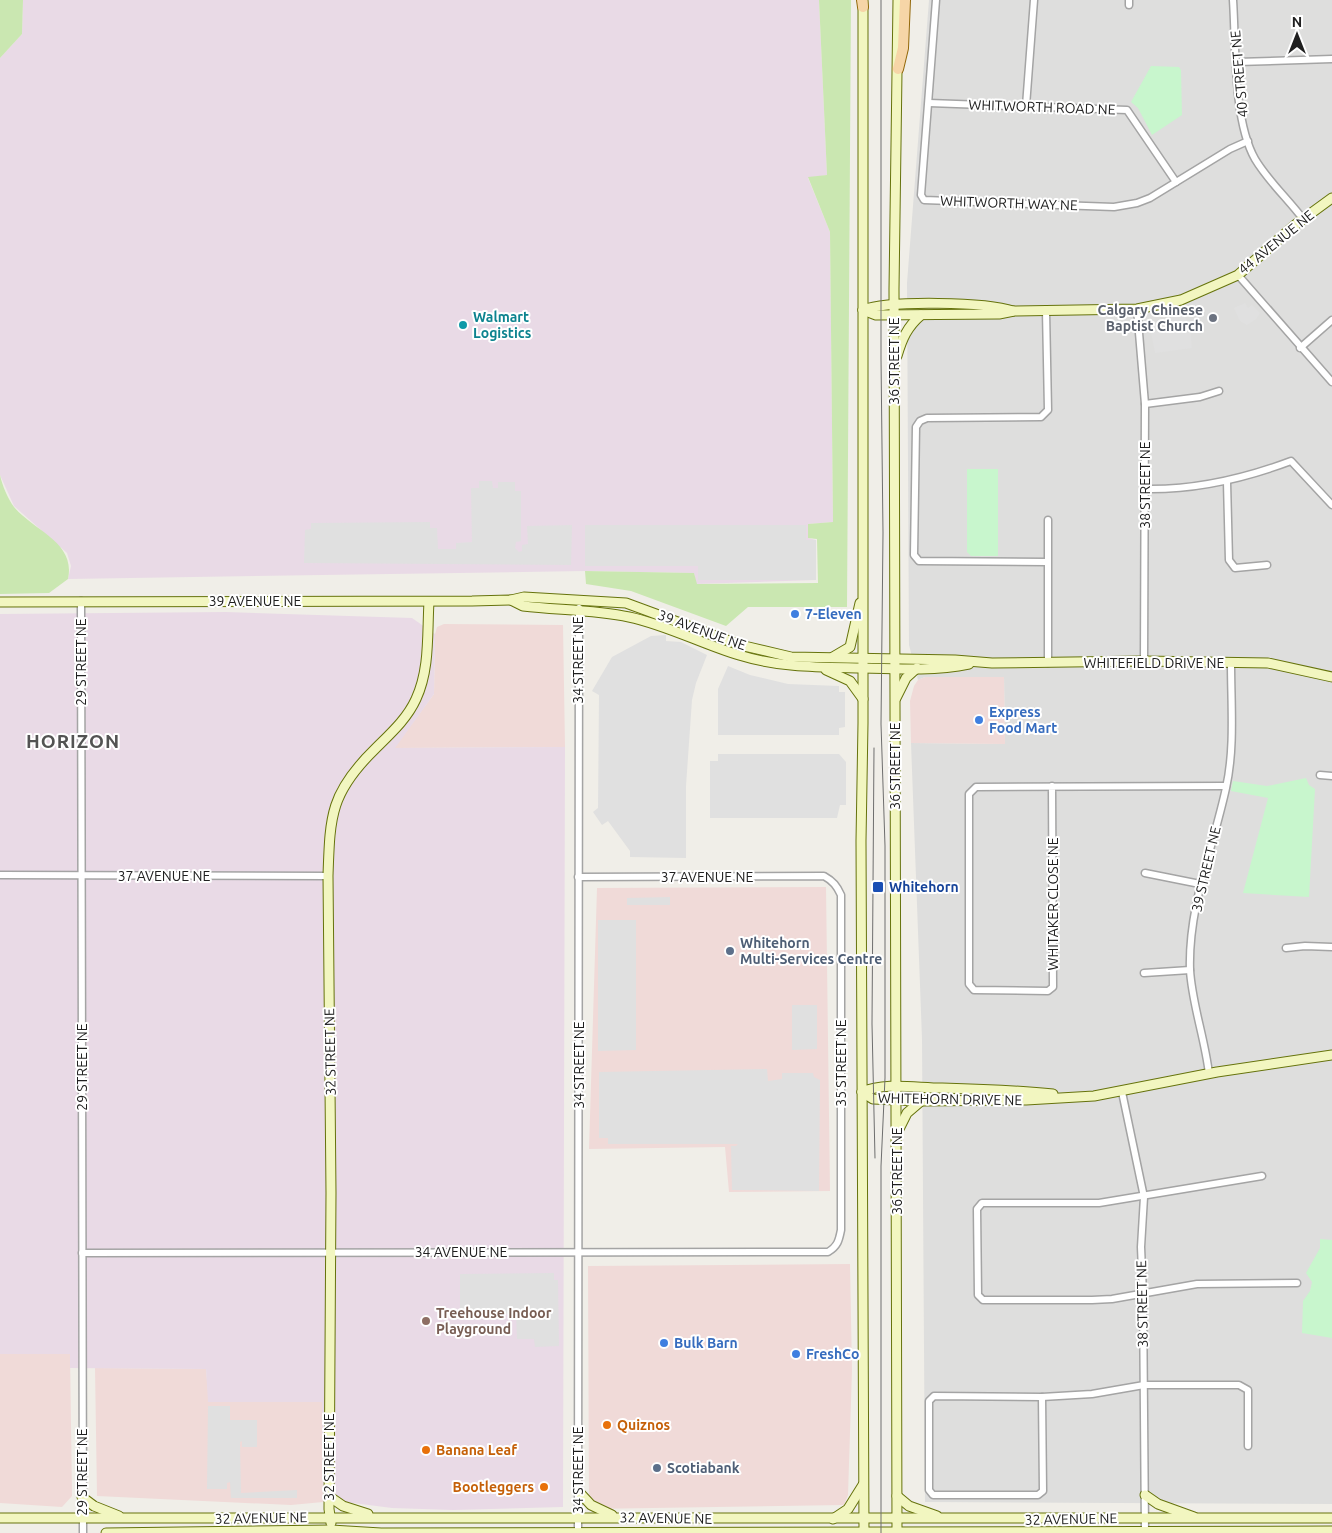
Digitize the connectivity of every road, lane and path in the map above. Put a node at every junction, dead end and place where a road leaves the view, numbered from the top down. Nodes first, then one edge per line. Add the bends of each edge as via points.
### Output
1 (898, 0) edge
2 (905, 0) edge
3 (936, 0) edge
4 (1034, 0) edge
5 (1234, 0) edge
6 (863, 2) edge
7 (1332, 59) edge
8 (1237, 62) junction
9 (898, 69) junction
10 (929, 103) junction
11 (1026, 106) junction
12 (1248, 141) junction
13 (1176, 182) junction
14 (1332, 198) edge
15 (1303, 219) junction
16 (1238, 275) junction
17 (894, 305) junction
18 (1137, 309) junction
19 (862, 310) junction
20 (1014, 311) junction
21 (1046, 311) junction
22 (894, 315) junction
23 (921, 315) junction
24 (1332, 320) edge
25 (1300, 348) junction
26 (894, 364) junction
27 (1332, 382) edge
28 (1219, 390) dead end
29 (1145, 404) junction
30 (1227, 482) junction
31 (1145, 489) junction
32 (1332, 505) edge
33 (1048, 520) dead end
34 (1047, 562) junction
35 (1267, 565) dead end
36 (863, 596) junction
37 (579, 599) junction
38 (511, 600) junction
39 (81, 601) junction
40 (0, 602) edge
41 (429, 602) junction
42 (578, 612) junction
43 (863, 658) junction
44 (894, 658) junction
45 (831, 659) junction
46 (1144, 661) junction
47 (974, 663) junction
48 (1048, 663) junction
49 (1231, 663) junction
50 (822, 668) junction
51 (863, 668) junction
52 (894, 668) junction
53 (917, 668) junction
54 (1332, 677) edge
55 (863, 700) junction
56 (894, 702) junction
57 (1320, 775) dead end
58 (1332, 776) edge
59 (1052, 786) junction
60 (1226, 786) junction
61 (1145, 873) dead end
62 (0, 875) edge
63 (82, 876) junction
64 (328, 876) junction
65 (578, 877) junction
66 (834, 883) joint
67 (1200, 884) junction
68 (1332, 947) edge
69 (1286, 948) dead end
70 (1190, 970) junction
71 (1144, 973) dead end
72 (1332, 1054) edge
73 (1209, 1074) junction
74 (897, 1088) junction
75 (862, 1092) junction
76 (1122, 1092) junction
77 (1069, 1096) junction
78 (897, 1100) junction
79 (921, 1101) junction
80 (897, 1133) junction
81 (1262, 1176) dead end
82 (1144, 1197) junction
83 (837, 1245) joint
84 (578, 1252) junction
85 (82, 1253) junction
86 (330, 1253) junction
87 (1297, 1283) dead end
88 (1143, 1294) junction
89 (1144, 1385) junction
90 (1042, 1397) junction
91 (1248, 1446) dead end
92 (863, 1485) junction
93 (579, 1492) junction
94 (1145, 1495) junction
95 (897, 1496) junction
96 (82, 1497) junction
97 (330, 1497) junction
98 (578, 1516) junction
99 (331, 1517) junction
100 (378, 1517) junction
101 (622, 1517) junction
102 (0, 1518) edge
103 (82, 1518) junction
104 (124, 1518) junction
105 (897, 1518) junction
106 (1145, 1518) junction
107 (1332, 1518) edge
108 (832, 1519) junction
109 (864, 1519) junction
110 (945, 1519) junction
111 (1198, 1519) junction
112 (1332, 1531) edge
113 (271, 1532) edge
114 (331, 1532) edge
115 (578, 1532) edge
116 (864, 1532) edge
117 (897, 1532) edge
118 (1094, 1532) edge
119 (1145, 1532) edge
120 (83, 1533) edge
121 (106, 1533) edge
122 (823, 1533) edge
123 (924, 1533) edge

1 - 9 main road, 36 STREET NE
2 - 9 main road
3 - 10 street, WHITWORTH WAY NE
4 - 11 street
5 - 8 street, 40 STREET NE
6 - 19 main road
7 - 8 street
8 - 12 street, 40 STREET NE via 1240,106
9 - 17 main road, 36 STREET NE
10 - 11 street, WHITWORTH ROAD NE
10 - 13 street, WHITWORTH WAY NE via 921,195 924,200 1114,207 1137,203
11 - 13 street, WHITWORTH ROAD NE via 1127,110
12 - 13 street, WHITWORTH WAY NE
12 - 15 street, 40 STREET NE via 1255,159
14 - 15 main road, 44 AVENUE NE
15 - 16 main road, 44 AVENUE NE
16 - 18 main road, 44 AVENUE NE via 1181,300
16 - 25 street
17 - 19 main road, 44 AVENUE NE via 876,305
17 - 20 main road, 44 AVENUE NE via 998,305
17 - 22 main road, 36 STREET NE
18 - 21 main road, 44 AVENUE NE
18 - 29 street, 38 STREET NE
19 - 22 main road, 44 AVENUE NE via 876,315
19 - 36 main road
20 - 21 main road, 44 AVENUE NE
20 - 23 main road, 44 AVENUE NE
21 - 34 street via 1048,410 1041,416 927,418 916,427 914,555 919,561
22 - 23 main road, 44 AVENUE NE
22 - 26 main road, 36 STREET NE
23 - 26 main road via 903,334
24 - 25 street
25 - 27 street
26 - 44 main road, 36 STREET NE
28 - 29 street via 1200,398
29 - 31 street, 38 STREET NE
30 - 31 street via 1178,490
30 - 32 street via 1292,460
30 - 35 street via 1229,560 1235,568
31 - 46 street, 38 STREET NE
33 - 34 street
34 - 48 street
36 - 43 main road
36 - 45 main road via 850,647
37 - 38 main road, 39 AVENUE NE via 524,597
37 - 42 street, 34 STREET NE
37 - 45 main road, 39 AVENUE NE via 646,608 725,640 771,654
38 - 41 main road, 39 AVENUE NE
38 - 42 main road, 39 AVENUE NE via 523,606
39 - 40 main road, 39 AVENUE NE
39 - 41 main road, 39 AVENUE NE
39 - 63 street, 29 STREET NE
41 - 64 main road, 32 STREET NE via 425,671 416,701 343,785 332,820
42 - 50 main road, 39 AVENUE NE via 637,619 772,664
42 - 65 street, 34 STREET NE
43 - 44 main road, 39 AVENUE NE
43 - 45 main road, 39 AVENUE NE
43 - 51 main road
44 - 47 main road, WHITEFIELD DRIVE NE
44 - 52 main road, 36 STREET NE
46 - 48 main road, WHITEFIELD DRIVE NE
46 - 49 main road, WHITEFIELD DRIVE NE
47 - 48 main road, WHITEFIELD DRIVE NE
47 - 53 main road, WHITEFIELD DRIVE NE
49 - 54 main road, WHITEFIELD DRIVE NE via 1268,663
49 - 60 street, 39 STREET NE via 1232,719
50 - 51 main road, 39 AVENUE NE
50 - 55 main road via 850,681
51 - 52 main road, 39 AVENUE NE
51 - 55 main road
52 - 53 main road, WHITEFIELD DRIVE NE
52 - 56 main road, 36 STREET NE
53 - 56 main road via 906,678
55 - 75 main road
56 - 74 main road, 36 STREET NE
57 - 58 street
59 - 59 street, WHITAKER CLOSE NE via 976,787 969,794 969,984 974,990 1048,991 1053,987
59 - 60 street, WHITAKER CLOSE NE
60 - 67 street, 39 STREET NE
61 - 67 street
62 - 63 street, 37 AVENUE NE
63 - 64 street, 37 AVENUE NE
63 - 85 street, 29 STREET NE
64 - 86 main road, 32 STREET NE
65 - 66 street, 37 AVENUE NE via 824,876
65 - 84 street, 34 STREET NE
66 - 83 street, 35 STREET NE via 841,895 841,1230
67 - 70 street, 39 STREET NE
68 - 69 street
70 - 71 street
70 - 73 street, 39 STREET NE
72 - 73 main road, WHITEHORN DRIVE NE
73 - 76 main road, WHITEHORN DRIVE NE
74 - 75 main road, WHITEHORN DRIVE NE via 872,1088
74 - 77 main road, WHITEHORN DRIVE NE via 1027,1091
74 - 78 main road, 36 STREET NE
75 - 78 main road, WHITEHORN DRIVE NE via 873,1099
75 - 92 main road
76 - 77 main road, WHITEHORN DRIVE NE
76 - 82 street, 38 STREET NE
77 - 79 main road, WHITEHORN DRIVE NE via 1026,1100
78 - 79 main road, WHITEHORN DRIVE NE
78 - 80 main road, 36 STREET NE
79 - 80 main road via 907,1113
80 - 95 main road, 36 STREET NE
81 - 82 street
82 - 88 street, 38 STREET NE
82 - 88 street via 1099,1203 982,1203 977,1208 978,1295 983,1300 1092,1300
83 - 84 street, 34 AVENUE NE via 828,1252
84 - 86 street, 34 AVENUE NE
84 - 93 street, 34 STREET NE
85 - 86 street, 34 AVENUE NE
85 - 96 street, 29 STREET NE
86 - 97 main road, 32 STREET NE
87 - 88 street via 1197,1284
88 - 89 street, 38 STREET NE
89 - 90 street via 1092,1394
89 - 91 street via 1239,1385 1248,1390
89 - 94 street, 38 STREET NE
90 - 90 street via 1042,1491 1038,1495 933,1495 929,1490 929,1402 934,1396
92 - 108 main road via 848,1509
92 - 109 main road
93 - 98 street, 34 STREET NE
93 - 101 main road via 591,1505
94 - 106 street, 38 STREET NE
94 - 111 main road via 1158,1504
95 - 105 main road, 36 STREET NE
95 - 110 main road via 910,1506
96 - 103 street, 29 STREET NE
96 - 104 main road via 94,1506
97 - 99 main road, 32 STREET NE
97 - 100 main road via 343,1506
98 - 100 main road, 32 AVENUE NE
98 - 101 main road, 32 AVENUE NE
98 - 115 street, 34 STREET NE
99 - 100 main road, 32 AVENUE NE
99 - 104 main road, 32 AVENUE NE
99 - 114 main road, 32 STREET NE
101 - 108 main road, 32 AVENUE NE
102 - 103 main road, 32 AVENUE NE
103 - 104 main road, 32 AVENUE NE
103 - 120 street, 29 STREET NE
105 - 109 main road, 32 AVENUE NE
105 - 110 main road, 32 AVENUE NE
105 - 117 main road, 36 STREET NE
106 - 110 main road, 32 AVENUE NE
106 - 111 main road, 32 AVENUE NE
106 - 119 street, 38 STREET NE
107 - 111 main road, 32 AVENUE NE
108 - 109 main road, 32 AVENUE NE
109 - 116 main road
112 - 119 main road, 32 AVENUE NE
113 - 114 main road, 32 AVENUE NE
113 - 121 main road, 32 AVENUE NE
114 - 115 main road, 32 AVENUE NE
115 - 122 main road, 32 AVENUE NE
116 - 117 main road, 32 AVENUE NE
116 - 122 main road, 32 AVENUE NE
117 - 123 main road, 32 AVENUE NE
118 - 119 main road, 32 AVENUE NE
118 - 123 main road, 32 AVENUE NE

